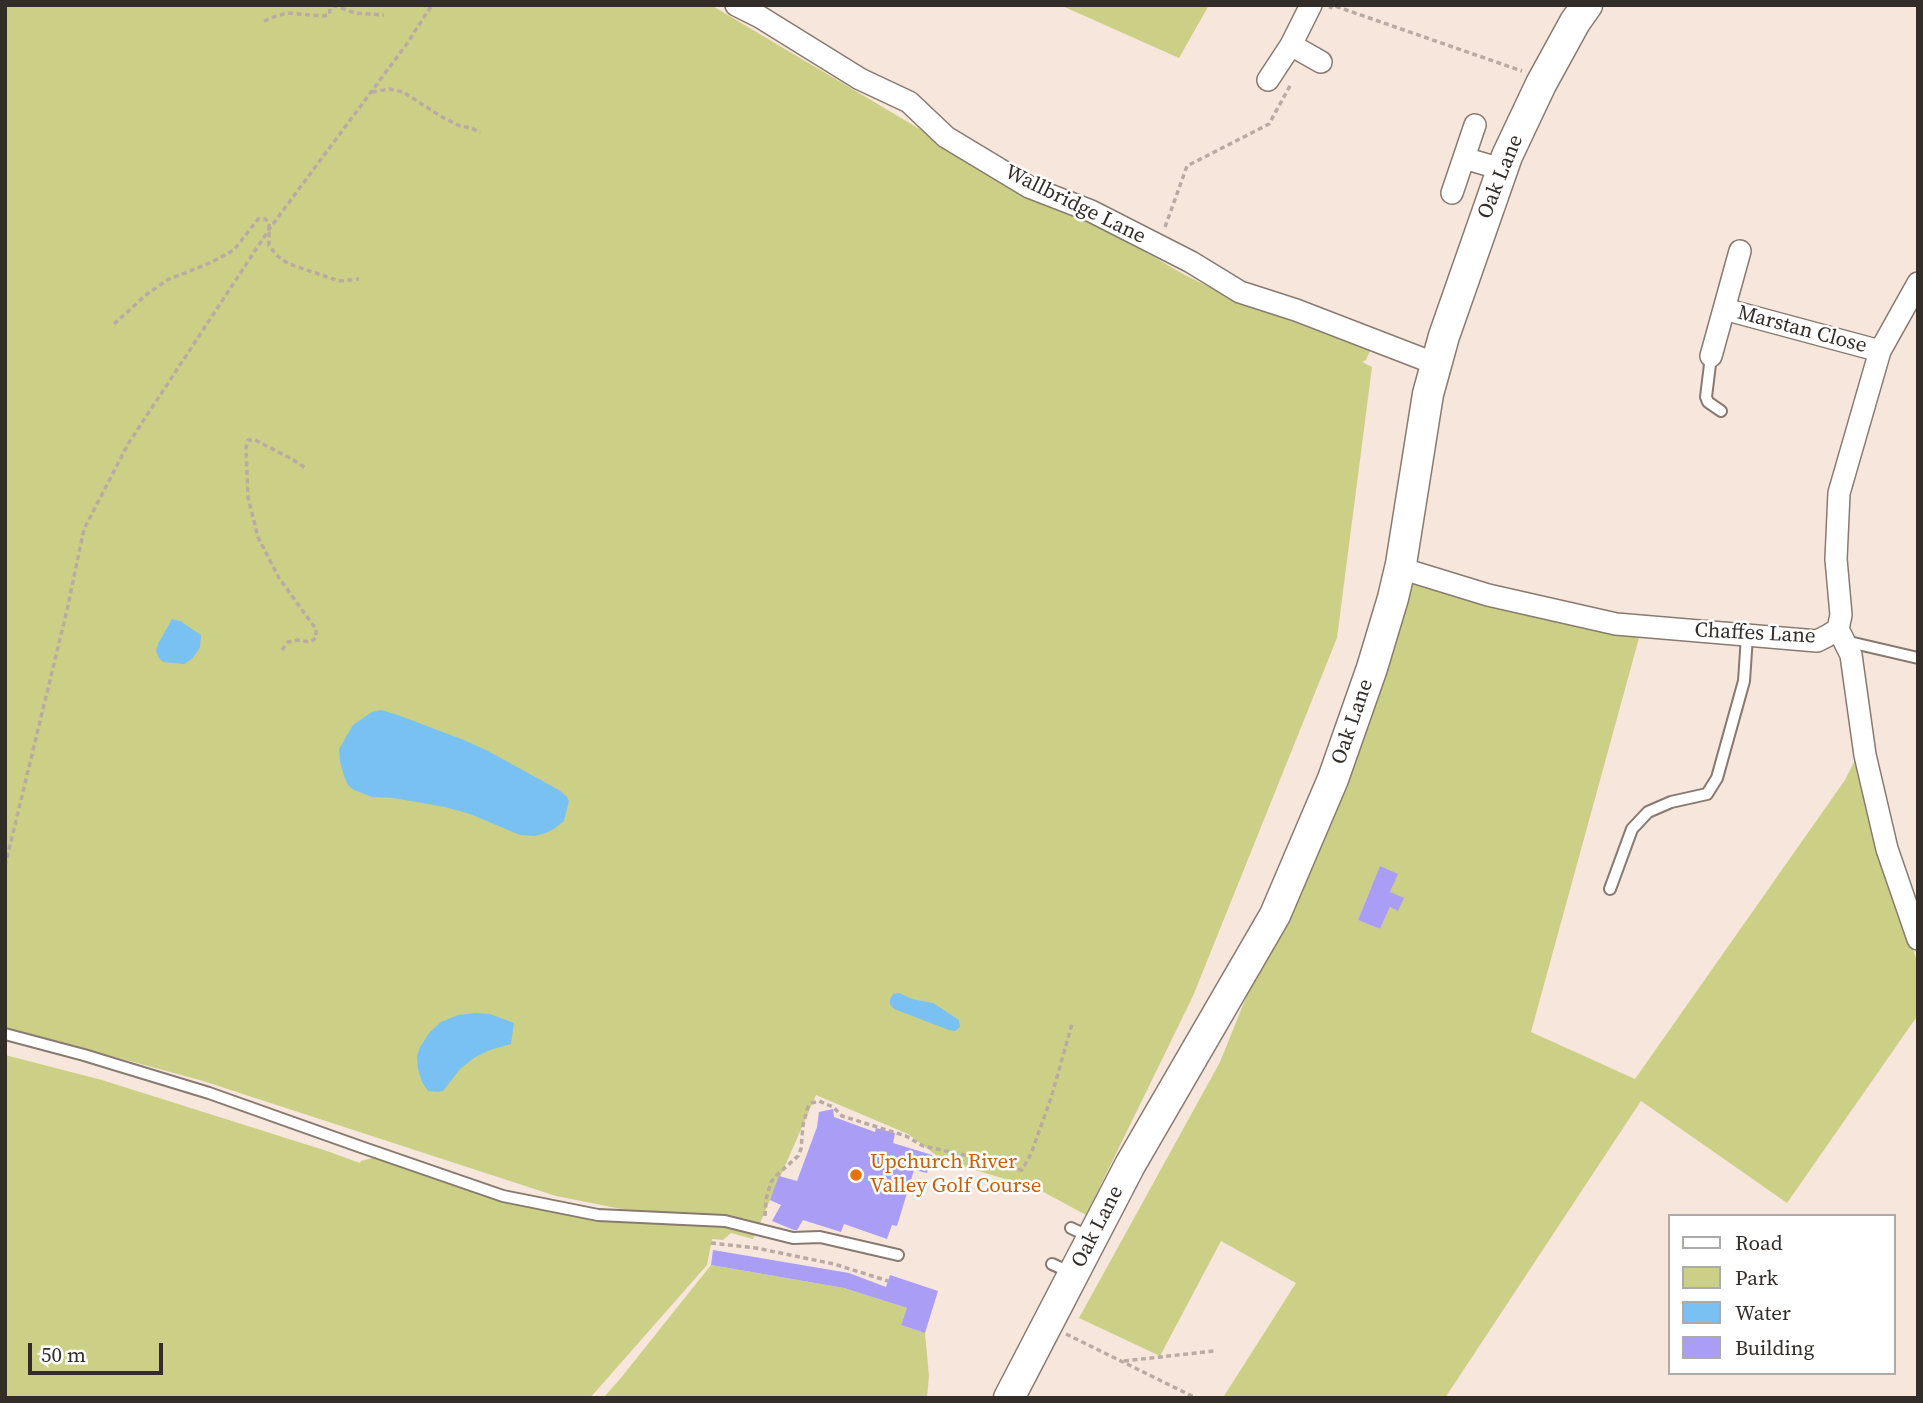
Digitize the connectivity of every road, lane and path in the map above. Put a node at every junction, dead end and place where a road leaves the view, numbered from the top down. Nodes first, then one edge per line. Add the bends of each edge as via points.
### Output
1 (332, 5) edge
2 (432, 5) edge
3 (736, 5) edge
4 (1587, 5) edge
5 (1319, 11) edge
6 (384, 15) dead end
7 (264, 21) dead end
8 (1306, 54) junction
9 (1544, 79) junction
10 (1268, 80) dead end
11 (370, 93) junction
12 (1475, 125) dead end
13 (480, 133) dead end
14 (1464, 158) junction
15 (1501, 169) junction
16 (1452, 192) dead end
17 (270, 228) junction
18 (1158, 246) junction
19 (1740, 251) dead end
20 (359, 279) dead end
21 (1918, 283) edge
22 (1724, 309) junction
23 (114, 324) dead end
24 (1880, 351) junction
25 (1711, 356) joint
26 (1436, 364) junction
27 (1721, 411) dead end
28 (307, 469) dead end
29 (1400, 568) junction
30 (1842, 635) junction
31 (1748, 636) junction
32 (282, 650) dead end
33 (1918, 658) edge
34 (5, 866) edge
35 (1610, 889) dead end
36 (1918, 939) edge
37 (1072, 1024) dead end
38 (5, 1034) edge
39 (773, 1233) junction
40 (711, 1243) dead end
41 (898, 1255) dead end
42 (888, 1281) dead end
43 (1048, 1324) junction
44 (1214, 1351) dead end
45 (1122, 1361) junction
46 (1009, 1398) edge
47 (1196, 1398) edge

1 - 6 path via 355,13
1 - 7 path via 329,15 287,13
2 - 11 path
3 - 18 street, Wallbridge Lane via 859,79 909,102 946,137 1029,187 1091,211
4 - 9 street, Oak Lane
5 - 8 street
5 - 9 path via 1332,5
8 - 10 street
8 - 18 path via 1269,124 1187,166
9 - 15 street, Oak Lane
11 - 13 path via 403,92 442,117
11 - 17 path
12 - 14 street
14 - 15 street
14 - 16 street
15 - 26 street, Oak Lane
17 - 20 path via 269,245 289,264 339,281
17 - 23 path via 269,222 258,219 234,250 167,280
17 - 34 path via 128,444 84,529
18 - 26 street, Wallbridge Lane via 1240,292
19 - 22 street, Marstan Close
21 - 24 street, Chaffes Lane
22 - 24 street, Marstan Close
22 - 25 street, Marstan Close
24 - 30 street, Chaffes Lane via 1839,493 1836,559
25 - 27 lane via 1706,397
26 - 29 street, Oak Lane
28 - 32 path via 248,440 248,497 258,537 279,578 316,629 316,638 310,642 288,642
29 - 31 street, Chaffes Lane via 1488,595 1616,624
29 - 43 street, Oak Lane via 1379,646 1333,779 1276,915 1130,1165 1082,1233 1063,1269
30 - 31 street, Chaffes Lane via 1817,641
30 - 33 lane
30 - 36 street via 1850,655 1886,849
31 - 35 lane via 1744,681 1717,778 1707,794 1648,812 1632,829
37 - 39 path via 1051,1098 1022,1170 923,1146 842,1116 819,1101 808,1107 798,1156 768,1190 765,1212
38 - 39 lane via 209,1093 503,1196 598,1215 725,1221
39 - 41 lane via 820,1237
40 - 42 path via 834,1264
43 - 45 path
43 - 46 street, Oak Lane
44 - 45 path
45 - 47 path

